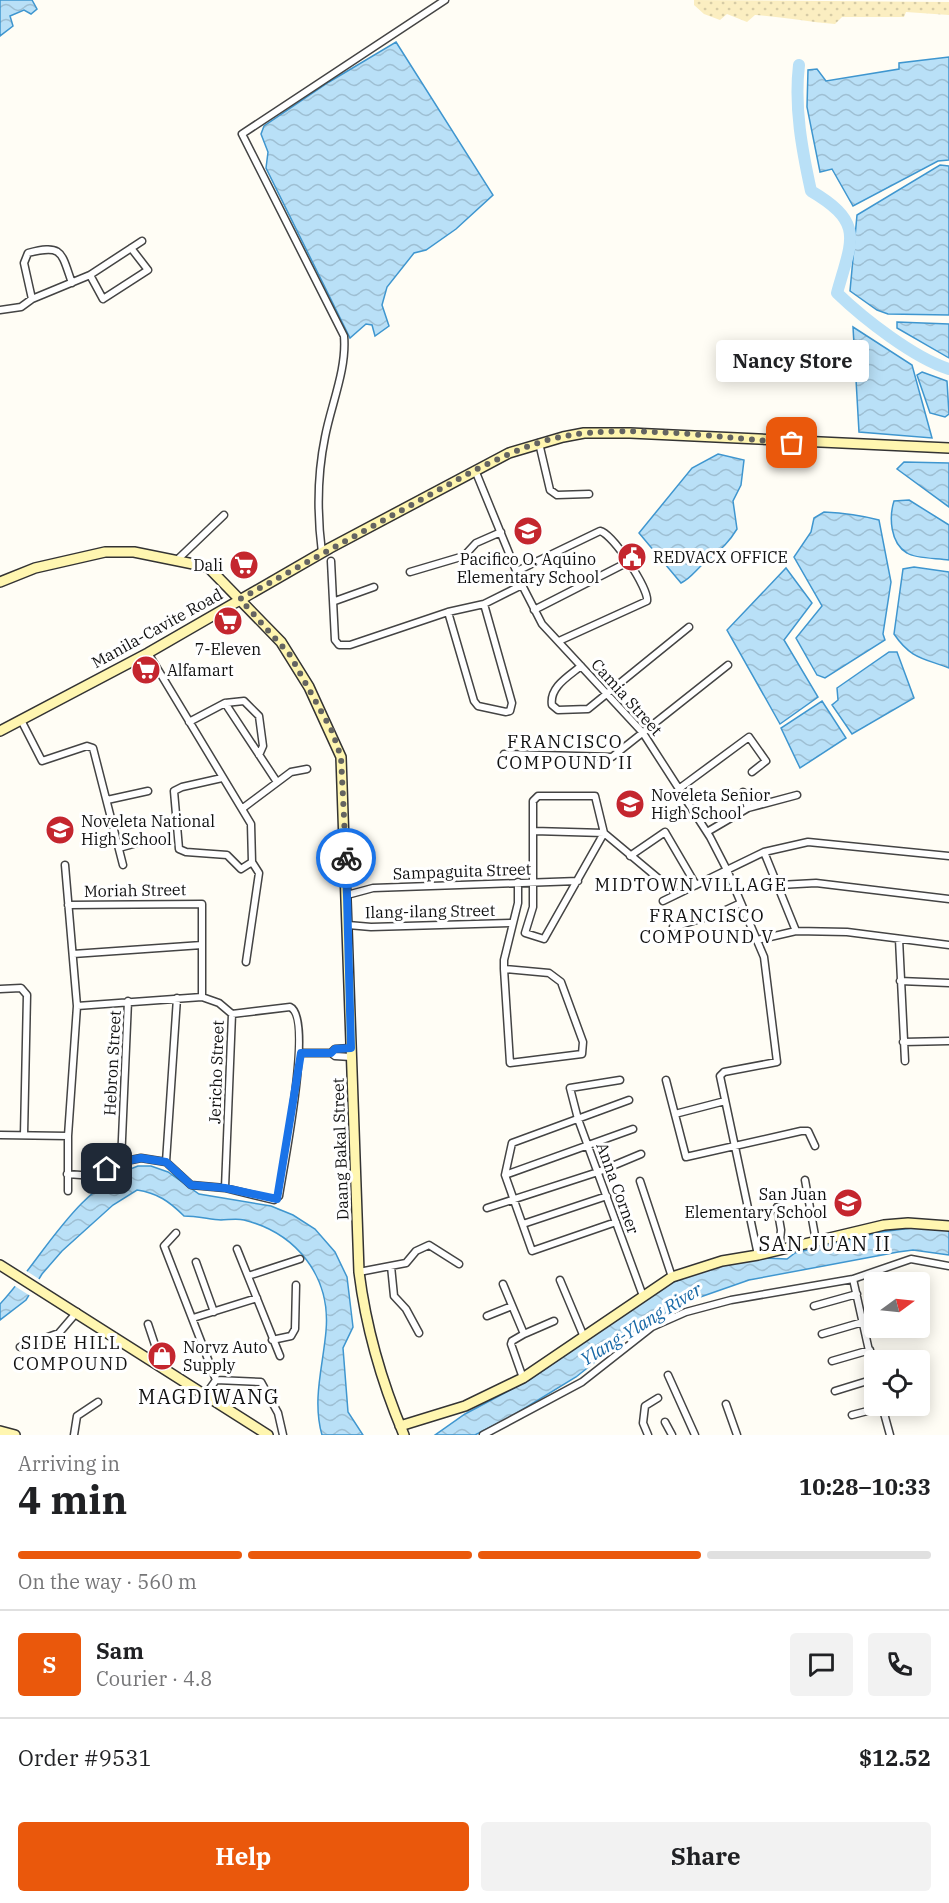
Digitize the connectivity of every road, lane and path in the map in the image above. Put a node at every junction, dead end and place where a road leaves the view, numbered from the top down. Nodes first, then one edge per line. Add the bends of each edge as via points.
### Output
1 (445, 0) edge
2 (142, 241) dead end
3 (131, 248) junction
4 (90, 275) junction
5 (72, 283) junction
6 (32, 299) junction
7 (0, 310) edge
8 (538, 443) junction
9 (949, 448) edge
10 (475, 470) junction
11 (589, 494) dead end
12 (224, 515) dead end
13 (501, 532) junction
14 (328, 551) junction
15 (177, 560) junction
16 (332, 561) dead end
17 (628, 562) junction
18 (517, 571) junction
19 (410, 572) dead end
20 (0, 582) edge
21 (522, 585) junction
22 (374, 587) dead end
23 (240, 599) junction
24 (335, 601) junction
25 (484, 604) junction
26 (534, 610) junction
27 (448, 612) junction
28 (689, 627) dead end
29 (559, 641) junction
30 (148, 653) junction
31 (728, 665) dead end
32 (581, 666) junction
33 (606, 692) junction
34 (225, 703) junction
35 (21, 720) junction
36 (189, 722) junction
37 (0, 731) edge
38 (643, 733) junction
39 (504, 754) dead end
40 (259, 755) junction
41 (307, 770) dead end
42 (752, 772) dead end
43 (222, 778) junction
44 (277, 782) junction
45 (680, 788) junction
46 (148, 791) dead end
47 (743, 792) dead end
48 (796, 795) dead end
49 (107, 800) junction
50 (243, 808) junction
51 (748, 808) junction
52 (534, 831) junction
53 (707, 832) junction
54 (604, 833) junction
55 (144, 841) dead end
56 (119, 848) junction
57 (764, 852) junction
58 (630, 856) junction
59 (949, 856) edge
60 (252, 862) junction
61 (65, 865) dead end
62 (123, 865) dead end
63 (727, 870) junction
64 (578, 881) junction
65 (518, 882) junction
66 (534, 882) junction
67 (696, 885) junction
68 (779, 885) junction
69 (677, 894) junction
70 (347, 895) junction
71 (949, 899) edge
72 (663, 900) dead end
73 (741, 903) junction
74 (202, 904) joint
75 (68, 905) junction
76 (512, 923) junction
77 (348, 925) junction
78 (673, 927) dead end
79 (796, 931) junction
80 (899, 939) junction
81 (757, 940) junction
82 (202, 945) junction
83 (949, 945) edge
84 (73, 954) junction
85 (246, 962) dead end
86 (504, 969) junction
87 (900, 981) junction
88 (949, 982) edge
89 (0, 988) edge
90 (201, 997) junction
91 (177, 998) junction
92 (128, 1001) junction
93 (77, 1006) junction
94 (232, 1014) junction
95 (949, 1041) edge
96 (903, 1042) junction
97 (301, 1053) junction
98 (351, 1053) junction
99 (905, 1061) dead end
100 (620, 1080) dead end
101 (666, 1080) dead end
102 (629, 1100) dead end
103 (725, 1101) junction
104 (675, 1114) junction
105 (578, 1119) junction
106 (633, 1129) dead end
107 (0, 1135) edge
108 (24, 1135) junction
109 (68, 1136) junction
110 (589, 1146) junction
111 (735, 1146) junction
112 (814, 1146) dead end
113 (641, 1154) dead end
114 (121, 1162) junction
115 (166, 1162) junction
116 (598, 1172) junction
117 (67, 1174) junction
118 (505, 1174) junction
119 (640, 1180) dead end
120 (805, 1180) dead end
121 (225, 1188) junction
122 (68, 1191) dead end
123 (607, 1196) junction
124 (515, 1200) junction
125 (777, 1207) dead end
126 (487, 1209) dead end
127 (616, 1222) junction
128 (523, 1224) junction
129 (949, 1226) edge
130 (176, 1233) dead end
131 (816, 1241) junction
132 (237, 1249) dead end
133 (778, 1251) junction
134 (758, 1255) junction
135 (300, 1259) dead end
136 (196, 1262) dead end
137 (459, 1264) dead end
138 (391, 1266) junction
139 (949, 1266) edge
140 (4, 1268) edge
141 (359, 1272) junction
142 (248, 1276) junction
143 (672, 1277) junction
144 (560, 1280) dead end
145 (854, 1280) junction
146 (503, 1284) dead end
147 (296, 1285) dead end
148 (856, 1294) junction
149 (643, 1296) junction
150 (257, 1298) junction
151 (512, 1306) junction
152 (814, 1306) dead end
153 (77, 1312) junction
154 (214, 1312) junction
155 (487, 1316) dead end
156 (193, 1318) junction
157 (554, 1321) dead end
158 (863, 1322) junction
159 (148, 1324) dead end
160 (419, 1333) dead end
161 (524, 1334) junction
162 (822, 1334) dead end
163 (584, 1337) junction
164 (272, 1340) junction
165 (20, 1347) dead end
166 (870, 1350) edge
167 (864, 1352) edge
168 (280, 1356) dead end
169 (153, 1360) junction
170 (832, 1360) dead end
171 (668, 1375) dead end
172 (523, 1377) junction
173 (216, 1380) junction
174 (864, 1382) edge
175 (835, 1391) dead end
176 (206, 1394) junction
177 (658, 1398) dead end
178 (98, 1402) dead end
179 (726, 1404) dead end
180 (864, 1411) edge
181 (852, 1415) dead end
182 (885, 1416) edge
183 (665, 1422) dead end
184 (402, 1430) edge
185 (0, 1431) edge
186 (15, 1435) edge
187 (74, 1435) edge
188 (267, 1435) edge
189 (283, 1435) edge
190 (483, 1435) edge
191 (648, 1435) edge
192 (672, 1435) edge
193 (695, 1435) edge
194 (738, 1435) edge
195 (890, 1435) edge

1 - 14 street via 242,134 344,336 345,351 317,486
2 - 3 street
3 - 4 street
3 - 4 street via 148,270 119,290 103,299
4 - 5 street
5 - 6 street
5 - 6 street via 57,249 50,247 28,254 24,263
6 - 7 street via 21,307
8 - 9 street, Manila-Cavite Road via 600,432
8 - 10 street, Manila-Cavite Road
8 - 11 street via 550,490 557,495
10 - 13 street, Camia Street
10 - 14 street, Manila-Cavite Road
12 - 15 street
13 - 18 street, Camia Street
13 - 19 street via 474,544 464,556
14 - 23 street, Manila-Cavite Road
15 - 20 street, Daang Bakal Street via 134,552 105,552 44,565
15 - 23 street, Daang Bakal Street via 208,567
16 - 24 street
17 - 18 street via 613,539 600,531
17 - 26 street
17 - 29 street via 647,594 647,602
18 - 21 street, Camia Street
21 - 25 street
21 - 26 street, Camia Street
22 - 24 street
23 - 30 street, Manila-Cavite Road
23 - 70 street, Daang Bakal Street via 290,655 340,752
24 - 27 street via 335,640 339,645 350,645
25 - 27 street
25 - 27 street via 512,703 506,712 478,706 474,701
26 - 29 street, Camia Street
28 - 33 street
29 - 32 street, Camia Street
30 - 35 street, Manila-Cavite Road
30 - 36 street
31 - 38 street
32 - 33 street, Camia Street
32 - 33 street via 555,688 550,698 552,705 558,710 588,709
33 - 38 street, Camia Street
34 - 36 street
34 - 40 street
34 - 40 street via 244,701 256,712 263,746
35 - 37 street, Manila-Cavite Road
35 - 49 street via 42,761 90,746
36 - 43 street
38 - 39 street via 612,757
38 - 45 street, Camia Street
40 - 44 street
41 - 44 street via 291,772
42 - 45 street via 766,761 749,737
43 - 50 street
43 - 60 street via 174,791 179,849 227,855 241,869
44 - 50 street
45 - 53 street, Camia Street
46 - 49 street
47 - 51 street
48 - 51 street
49 - 56 street
50 - 60 street via 251,824
51 - 53 street
52 - 54 street
52 - 54 street via 535,797 595,796
52 - 66 street
53 - 63 street, Camia Street
54 - 58 street
54 - 64 street
55 - 56 street
56 - 62 street
57 - 59 street via 808,842
57 - 63 street
57 - 68 street
58 - 67 street via 665,832
58 - 69 street
60 - 85 street via 259,873
61 - 75 street
63 - 67 street
63 - 73 street, Camia Street
64 - 66 street, Sampaguita Street
64 - 66 street via 544,939 525,933 533,907
65 - 66 street, Sampaguita Street
65 - 70 street, Sampaguita Street via 373,888
65 - 76 street via 518,903
67 - 69 street
68 - 71 street via 816,883
68 - 79 street
69 - 72 street
70 - 77 street, Daang Bakal Street
73 - 78 street
73 - 81 street, Camia Street
74 - 75 street, Moriah Street
74 - 82 street, Jericho Street
75 - 84 street
76 - 77 street, Ilang-ilang Street
76 - 86 street
77 - 98 street, Daang Bakal Street
79 - 80 street
79 - 81 street
80 - 83 street
80 - 87 street
81 - 103 street, Camia Street via 764,957 777,1062 724,1072 720,1076
82 - 84 street
82 - 90 street, Jericho Street
84 - 93 street
86 - 86 street via 510,1063 582,1054 583,1042 561,982 549,973
87 - 88 street
87 - 96 street
89 - 108 street via 21,988 27,995
90 - 91 street
90 - 94 street, Jericho Street via 219,1003
91 - 92 street
91 - 115 street
92 - 93 street
92 - 114 street, Hebron Street
93 - 109 street
94 - 97 street via 295,1009
94 - 121 street, Jericho Street
95 - 96 street
96 - 99 street
97 - 98 street via 331,1053 335,1049
97 - 121 street via 279,1196 274,1200
98 - 141 street, Daang Bakal Street
100 - 105 street, Anna Corner via 570,1088
101 - 104 street
102 - 105 street
103 - 104 street
103 - 111 street
104 - 111 street via 686,1157
105 - 110 street, Anna Corner
105 - 118 street via 512,1143
106 - 110 street
107 - 108 street
108 - 109 street
109 - 117 street
110 - 116 street, Anna Corner
110 - 118 street
111 - 112 street via 801,1131 812,1135
111 - 134 street
113 - 116 street
114 - 115 street via 141,1158
114 - 117 street via 94,1176
115 - 121 street via 191,1185
116 - 123 street, Anna Corner
116 - 124 street
117 - 122 street
118 - 124 street
119 - 143 street
120 - 131 street
123 - 127 street, Anna Corner
123 - 128 street
124 - 126 street
124 - 128 street
125 - 133 street via 781,1230
127 - 128 street via 532,1251
127 - 149 street, Anna Corner
129 - 131 street via 884,1225
130 - 156 street via 164,1246
131 - 133 street
132 - 142 street
133 - 134 street
134 - 143 street via 722,1261
135 - 142 street
136 - 154 street
137 - 138 street via 429,1245 416,1251 406,1263
138 - 141 street
138 - 160 street via 394,1296
139 - 145 street via 911,1258
140 - 153 street
141 - 184 street, Daang Bakal Street via 370,1336
142 - 150 street
143 - 149 street
144 - 163 street
145 - 148 street
145 - 190 street via 731,1300 674,1317 632,1341 582,1382
146 - 151 street
147 - 164 street via 295,1329 291,1336
148 - 152 street
148 - 158 street
149 - 163 street
150 - 154 street
150 - 164 street
151 - 155 street
151 - 161 street
153 - 165 street via 59,1333
153 - 169 street
154 - 156 street
156 - 173 street
157 - 161 street
158 - 162 street
158 - 166 street
159 - 169 street via 156,1348
161 - 172 street via 511,1344
163 - 172 street
164 - 168 street
167 - 170 street
169 - 176 street
171 - 193 street
172 - 184 street via 465,1406
173 - 176 street
173 - 189 street via 261,1382 278,1413
174 - 175 street
176 - 188 street
177 - 191 street via 645,1406 643,1423
178 - 187 street via 77,1416
179 - 194 street
180 - 181 street
182 - 195 street
183 - 192 street
185 - 186 street

